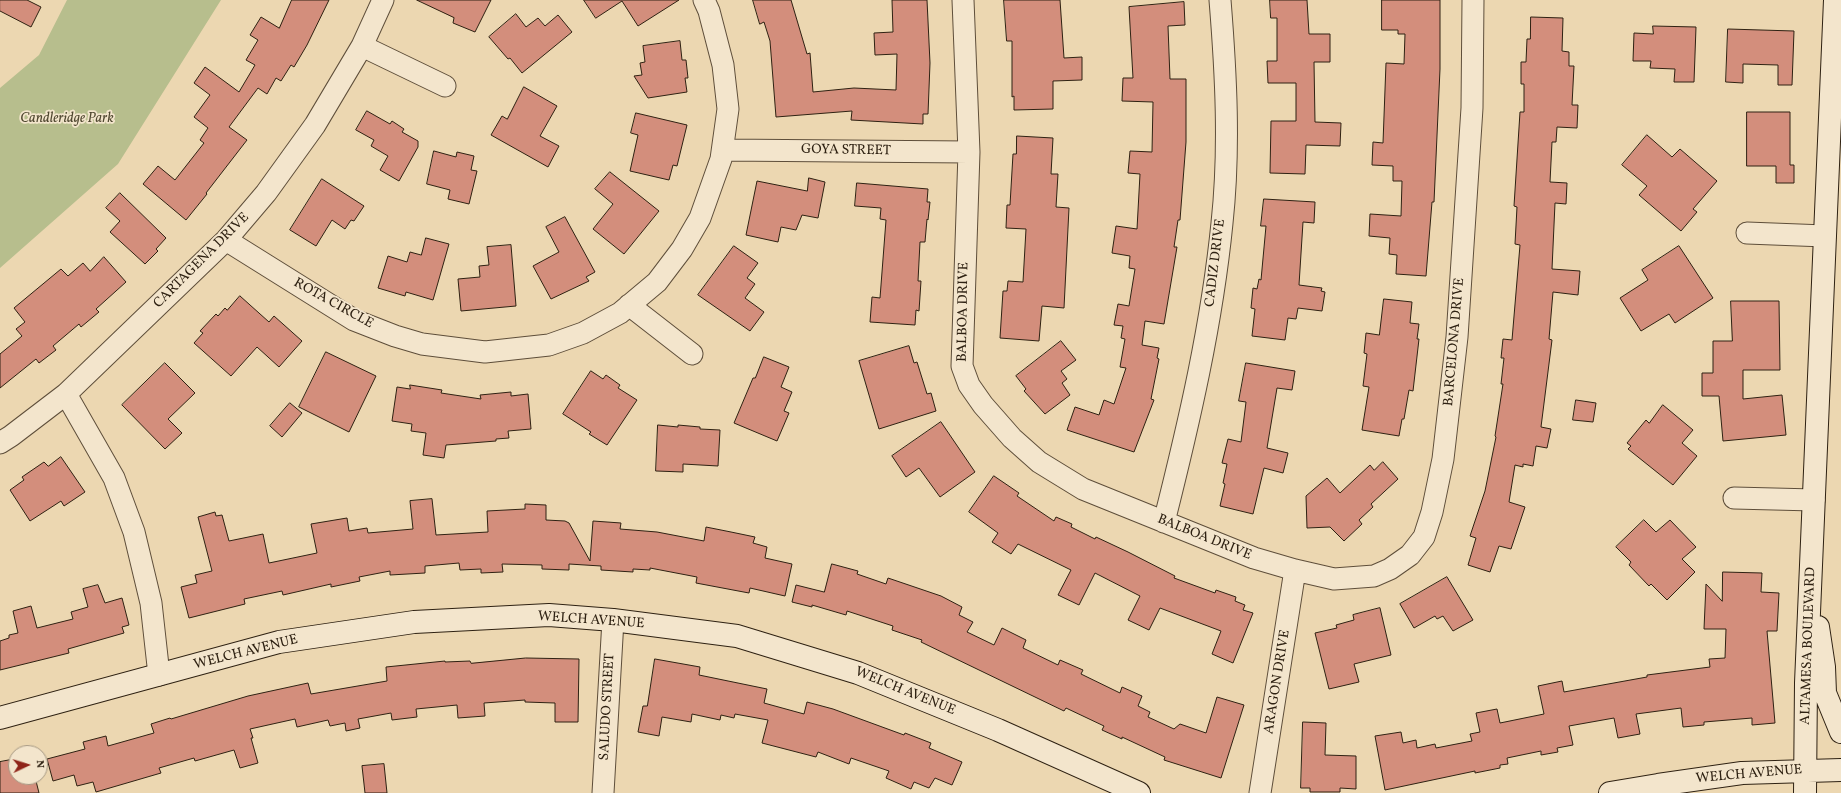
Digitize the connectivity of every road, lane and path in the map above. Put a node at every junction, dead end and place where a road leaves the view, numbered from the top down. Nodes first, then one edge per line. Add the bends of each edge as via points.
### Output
1 (383, 0) edge
2 (704, 0) edge
3 (963, 0) edge
4 (1220, 0) edge
5 (1473, 0) edge
6 (1835, 0) edge
7 (362, 46) junction
8 (445, 86) dead end
9 (723, 150) junction
10 (969, 152) junction
11 (1747, 233) dead end
12 (1825, 236) junction
13 (226, 240) junction
14 (629, 305) junction
15 (692, 354) dead end
16 (66, 394) junction
17 (0, 442) edge
18 (1734, 498) dead end
19 (1814, 500) junction
20 (1164, 522) junction
21 (1295, 570) junction
22 (1811, 581) junction
23 (613, 620) junction
24 (159, 675) junction
25 (0, 718) edge
26 (1841, 732) edge
27 (1841, 770) edge
28 (1806, 771) junction
29 (1841, 780) edge
30 (603, 793) edge
31 (1139, 793) edge
32 (1260, 793) edge
33 (1610, 793) edge
34 (1805, 793) edge

1 - 7 street, CARTAGENA DRIVE
2 - 9 street, ROTA CIRCLE via 724,65 728,109
3 - 10 street, BALBOA DRIVE
4 - 20 street, CADIZ DRIVE via 1226,130 1222,222 1205,350
5 - 21 street, BARCELONA DRIVE via 1472,108 1457,337 1443,459 1430,518 1424,537 1410,555 1390,569 1374,576 1334,579
6 - 12 street, ALTAMESA BOULEVARD
7 - 8 street
7 - 13 street, CARTAGENA DRIVE via 315,125 266,192
9 - 10 street, GOYA STREET
9 - 14 street, ROTA CIRCLE via 700,218 682,249 657,282
10 - 20 street, BALBOA DRIVE via 962,366 969,385 1012,438 1039,462 1083,489
11 - 12 street
12 - 19 street, ALTAMESA BOULEVARD
13 - 14 street, ROTA CIRCLE via 354,320 422,344 486,352 549,345 583,333 620,313
13 - 16 street, CARTAGENA DRIVE
14 - 15 street
16 - 17 street, CARTAGENA DRIVE
16 - 24 street via 114,478 134,532 150,603
18 - 19 street
19 - 22 street, ALTAMESA BOULEVARD
20 - 21 street, BALBOA DRIVE via 1254,558
21 - 32 street, ARAGON DRIVE
22 - 26 street via 1824,667 1825,693
22 - 28 street, ALTAMESA BOULEVARD via 1806,683
23 - 24 street, WELCH AVENUE via 550,615 414,622 279,642
23 - 30 street, SALUDO STREET
23 - 31 street, WELCH AVENUE via 737,636 858,673 998,730
24 - 25 street, WELCH AVENUE
27 - 28 street, WELCH AVENUE
28 - 29 street via 1834,776
28 - 33 street, WELCH AVENUE via 1742,773
28 - 34 street, ALTAMESA BOULEVARD

